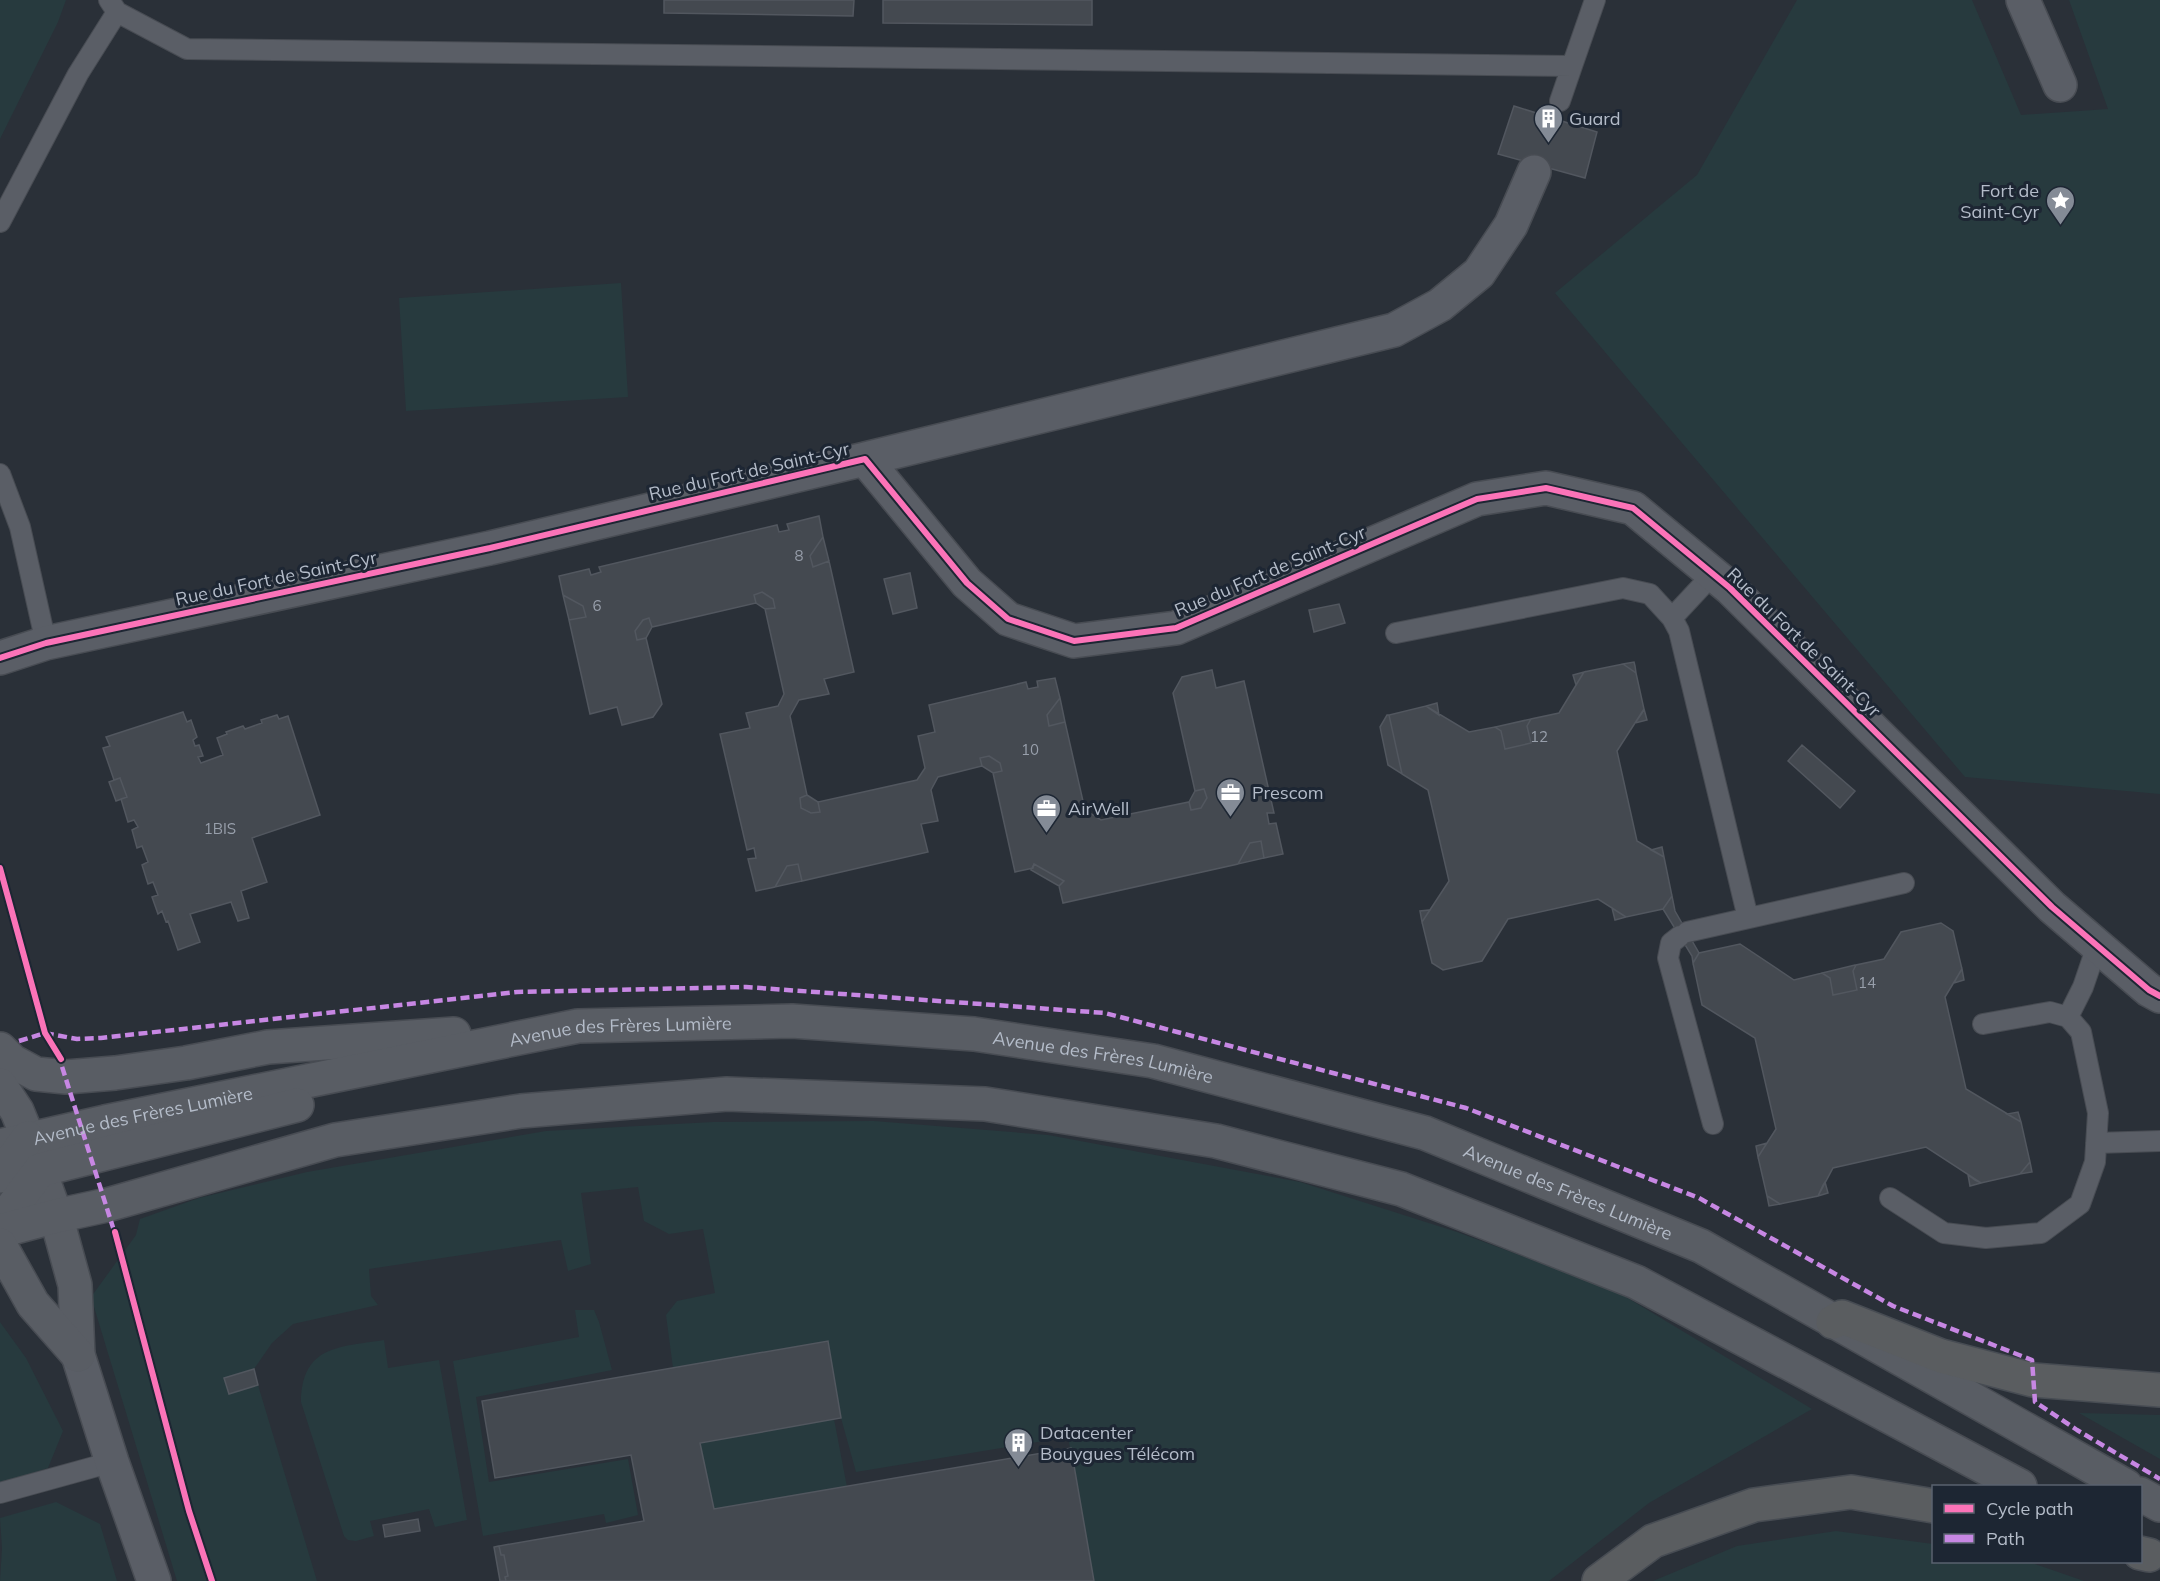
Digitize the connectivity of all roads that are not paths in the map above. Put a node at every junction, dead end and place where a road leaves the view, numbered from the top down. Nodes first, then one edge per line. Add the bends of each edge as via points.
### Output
1 (1595, 0) edge
2 (2023, 0) edge
3 (113, 6) edge
4 (1572, 66) junction
5 (2060, 86) dead end
6 (1560, 102) dead end
7 (1534, 172) dead end
8 (0, 222) edge
9 (865, 459) junction
10 (0, 474) edge
11 (1713, 574) junction
12 (1672, 618) junction
13 (1396, 633) dead end
14 (46, 643) junction
15 (0, 658) edge
16 (1904, 883) dead end
17 (1748, 918) junction
18 (2097, 946) junction
19 (2160, 996) edge
20 (2068, 1017) junction
21 (1983, 1023) dead end
22 (578, 1026) junction
23 (0, 1049) edge
24 (348, 1073) junction
25 (0, 1085) edge
26 (1713, 1124) dead end
27 (2160, 1141) edge
28 (14, 1142) edge
29 (2096, 1143) junction
30 (40, 1170) junction
31 (0, 1176) edge
32 (1890, 1198) dead end
33 (56, 1215) junction
34 (0, 1224) edge
35 (0, 1231) edge
36 (0, 1245) edge
37 (1833, 1322) junction
38 (78, 1355) junction
39 (2160, 1390) edge
40 (112, 1462) junction
41 (2018, 1485) edge
42 (2124, 1485) edge
43 (0, 1493) edge
44 (2142, 1495) edge
45 (2160, 1505) edge
46 (1932, 1506) edge
47 (154, 1581) edge
48 (1599, 1581) edge

1 - 4 lane
2 - 5 street
3 - 4 lane via 187,49
3 - 8 lane
4 - 6 lane
7 - 9 street, Rue du Fort de Saint-Cyr via 1511,225 1479,273 1440,305 1394,330
9 - 11 street, Rue du Fort de Saint-Cyr via 967,583 1008,619 1074,642 1176,628 1477,499 1546,488 1633,508
9 - 14 street, Rue du Fort de Saint-Cyr via 490,548
10 - 14 lane via 20,527
11 - 12 lane
11 - 18 street, Rue du Fort de Saint-Cyr via 2052,907
12 - 13 lane via 1650,594 1623,588
12 - 17 lane via 1679,631
14 - 15 street, Rue du Fort de Saint-Cyr
16 - 17 lane
17 - 26 lane via 1683,934 1671,944 1668,958
18 - 19 street, Rue du Fort de Saint-Cyr
18 - 20 lane
20 - 21 lane via 2050,1012
20 - 29 lane via 2081,1032 2098,1113
22 - 23 main road via 268,1047 186,1063 66,1077 36,1074 12,1061
22 - 24 main road, Avenue des Frères Lumière
22 - 37 main road, Avenue des Frères Lumière via 792,1022 974,1034 1153,1061 1425,1133 1701,1246
24 - 28 main road, Avenue des Frères Lumière
24 - 30 main road via 337,1095
25 - 28 main road via 17,1112
27 - 29 lane
28 - 30 main road
28 - 31 main road
29 - 32 lane via 2095,1162 2080,1204 2041,1233 1986,1238 1944,1233
30 - 33 main road
30 - 34 main road
33 - 35 main road
33 - 38 main road via 75,1285
33 - 41 main road via 106,1205 335,1140 521,1111 727,1094 985,1104 1216,1141 1401,1189 1636,1282
36 - 38 main road via 33,1304
37 - 39 highway via 1842,1317 1941,1356 2033,1380
37 - 42 main road, Avenue des Frères Lumière
38 - 40 street
40 - 43 lane
40 - 47 street
44 - 45 main road
46 - 48 highway via 1851,1492 1754,1505 1653,1541

